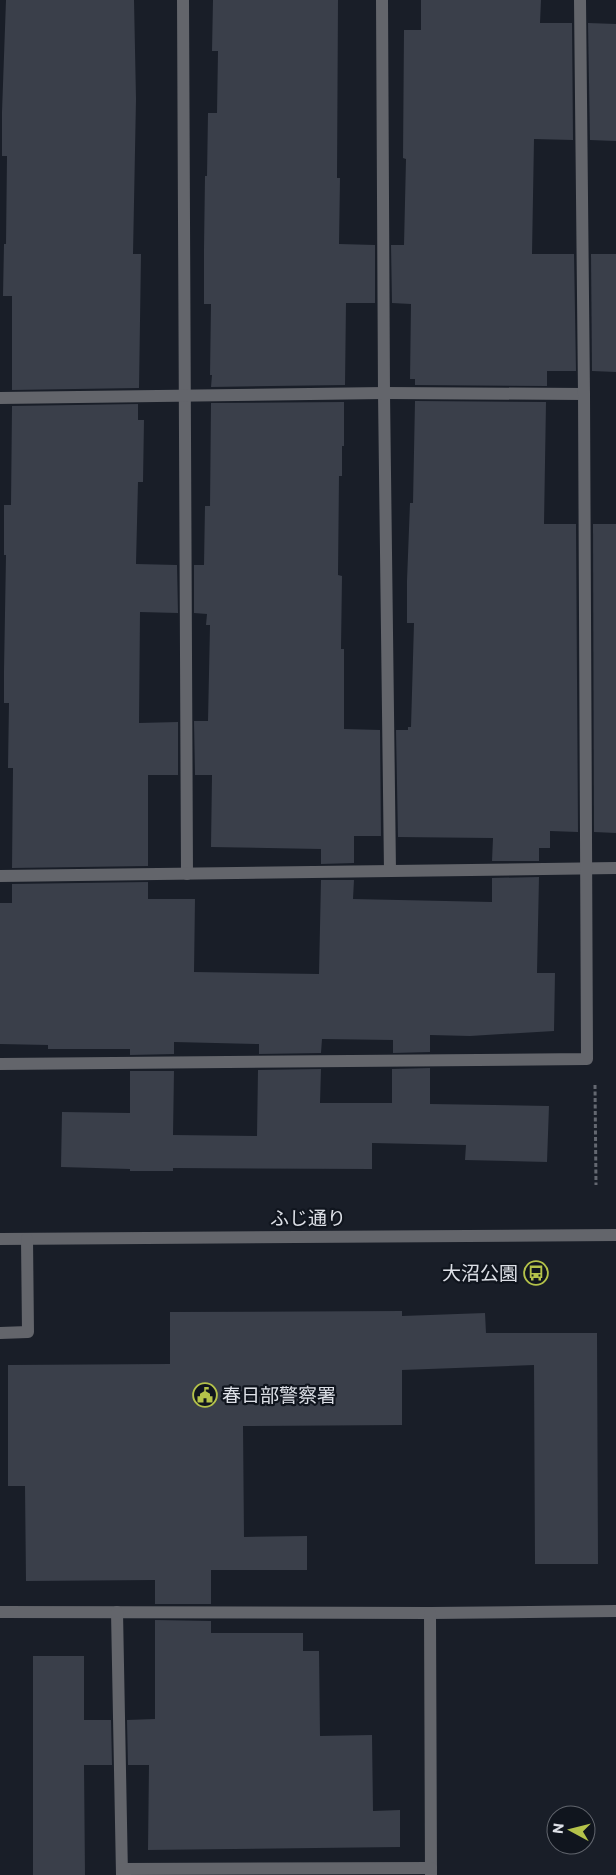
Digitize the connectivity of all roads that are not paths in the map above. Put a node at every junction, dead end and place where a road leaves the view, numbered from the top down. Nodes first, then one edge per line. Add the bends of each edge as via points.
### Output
1 (183, 0) edge
2 (382, 0) edge
3 (580, 0) edge
4 (384, 393) junction
5 (584, 394) junction
6 (185, 395) junction
7 (0, 398) edge
8 (616, 868) edge
9 (586, 869) junction
10 (390, 871) junction
11 (187, 874) junction
12 (0, 876) edge
13 (0, 1064) edge
14 (616, 1235) edge
15 (27, 1238) junction
16 (0, 1239) edge
17 (0, 1333) edge
18 (616, 1611) edge
19 (0, 1612) edge
20 (117, 1612) junction
21 (430, 1613) junction
22 (431, 1871) edge
23 (122, 1872) edge

1 - 6 street
2 - 4 street
3 - 5 street
4 - 5 street
4 - 6 street
4 - 10 street
5 - 9 street
6 - 7 street
6 - 11 street
8 - 9 street
9 - 10 street
9 - 13 street via 587,1059
10 - 11 street
11 - 12 street
14 - 15 street, ふじ通り
15 - 16 street, ふじ通り
15 - 17 street via 28,1332
18 - 21 street
19 - 20 street
20 - 21 street
20 - 23 street
21 - 22 street
22 - 23 street

